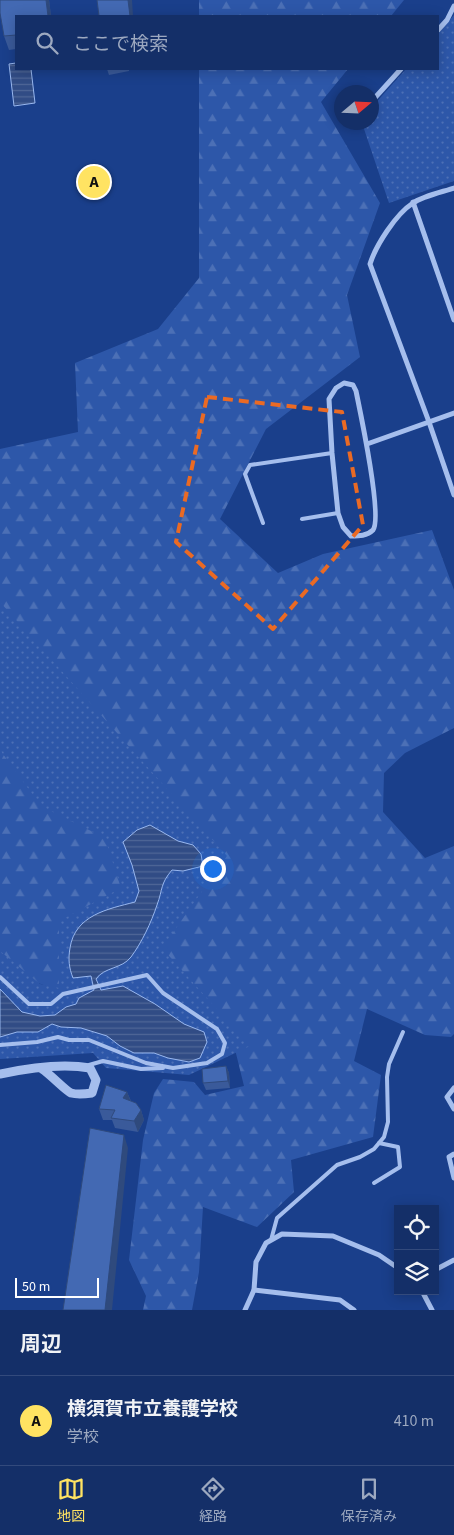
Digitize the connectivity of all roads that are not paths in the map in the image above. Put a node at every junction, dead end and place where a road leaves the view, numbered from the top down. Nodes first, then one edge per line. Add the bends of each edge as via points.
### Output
1 (454, 6) edge
2 (439, 29) edge
3 (401, 70) edge
4 (379, 94) edge
5 (454, 188) edge
6 (413, 202) junction
7 (454, 320) edge
8 (454, 413) edge
9 (429, 422) junction
10 (367, 444) junction
11 (332, 453) junction
12 (454, 495) edge
13 (338, 513) junction
14 (302, 519) dead end
15 (262, 523) dead end
16 (0, 977) edge
17 (403, 1032) dead end
18 (0, 1045) edge
19 (85, 1067) junction
20 (42, 1068) junction
21 (173, 1068) junction
22 (0, 1074) edge
23 (454, 1088) edge
24 (454, 1110) edge
25 (379, 1143) junction
26 (454, 1154) edge
27 (454, 1178) edge
28 (374, 1183) dead end
29 (272, 1240) junction
30 (454, 1260) edge
31 (394, 1265) edge
32 (439, 1268) edge
33 (254, 1290) junction
34 (424, 1295) edge
35 (245, 1310) edge
36 (354, 1310) edge
37 (432, 1310) edge

1 - 2 street
3 - 4 street
5 - 6 street
6 - 7 street
6 - 9 street via 397,218 373,253 370,264
8 - 9 street
9 - 10 street
9 - 12 street
10 - 11 street via 356,391 353,384 344,383 329,399
10 - 13 street via 375,525 363,536 351,536 342,527
11 - 13 street
11 - 15 lane via 250,465 245,474
13 - 14 lane
16 - 21 lane via 29,1004 51,1004 63,994 147,975 163,992 217,1029 225,1042 222,1054 207,1064
17 - 25 lane via 389,1064 388,1122
18 - 21 lane via 58,1037 89,1040 146,1063
19 - 20 street
19 - 20 street via 90,1068 96,1080 92,1094 69,1092
19 - 21 lane via 103,1061 141,1069
20 - 22 street
23 - 24 street via 447,1097
25 - 28 lane via 398,1147 400,1167
25 - 29 lane via 360,1157 337,1165 278,1218
26 - 27 street via 449,1157
29 - 31 street via 282,1234 333,1236 379,1255
29 - 33 street via 266,1242 256,1262
30 - 32 street
33 - 35 street
33 - 36 street via 340,1300
34 - 37 street

